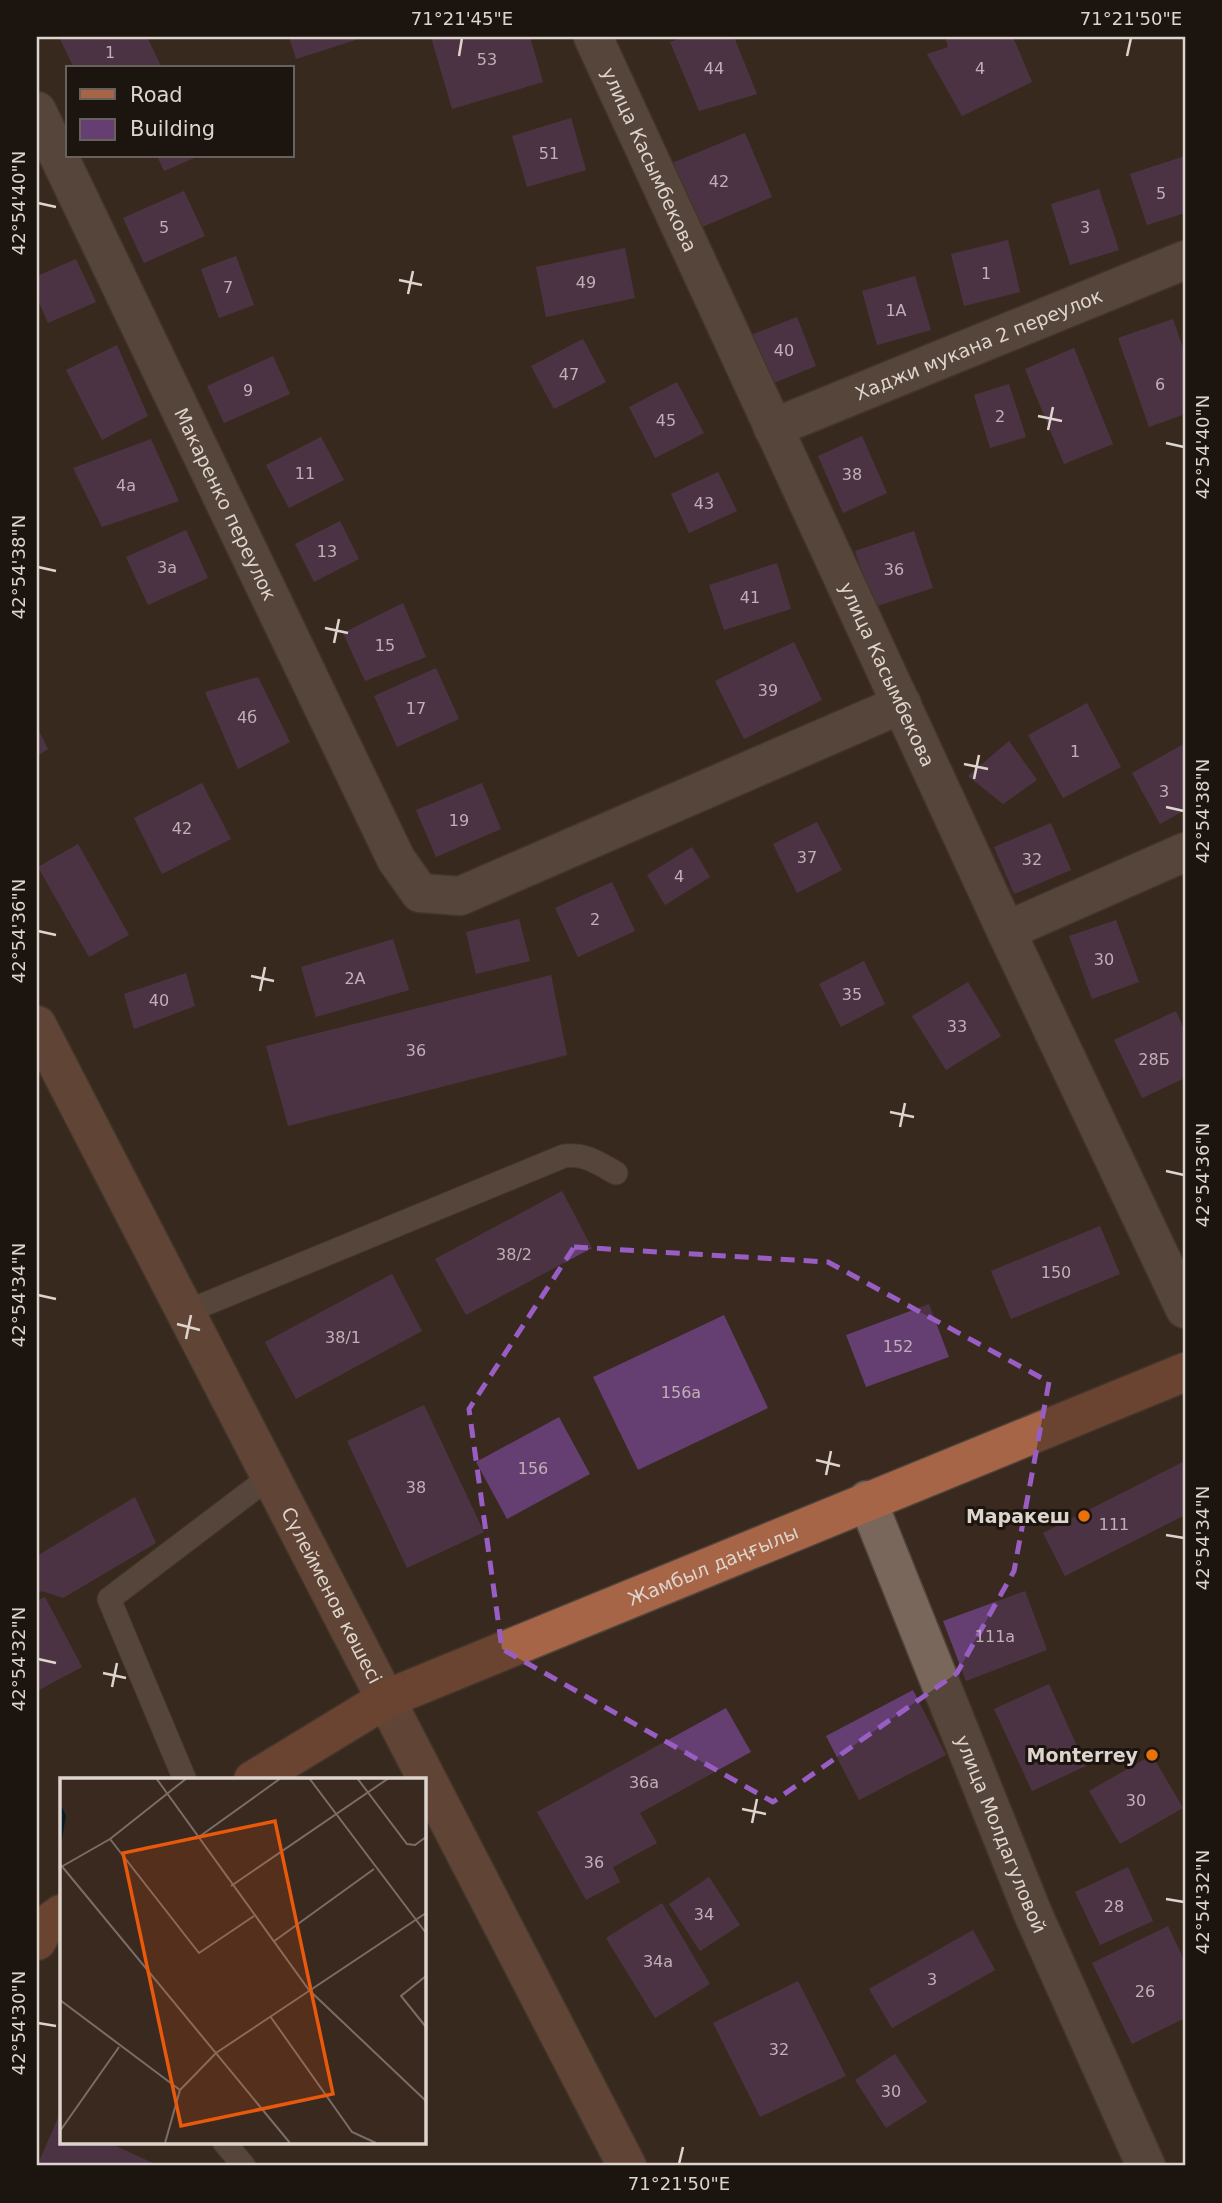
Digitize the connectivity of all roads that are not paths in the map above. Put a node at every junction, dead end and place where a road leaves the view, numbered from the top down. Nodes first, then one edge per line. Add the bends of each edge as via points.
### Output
1 (593, 37) edge
2 (37, 111) edge
3 (1185, 260) edge
4 (773, 428) junction
5 (902, 704) junction
6 (1185, 852) edge
7 (1006, 931) junction
8 (37, 1025) edge
9 (616, 1173) dead end
10 (1185, 1308) edge
11 (186, 1312) junction
12 (1185, 1372) edge
13 (271, 1476) junction
14 (867, 1500) junction
15 (386, 1699) junction
16 (184, 1778) edge
17 (256, 1778) edge
18 (226, 2144) edge
19 (244, 2166) edge
20 (627, 2166) edge
21 (1146, 2166) edge

1 - 4 street, улица Касымбекова
2 - 5 street, Макаренко переулок via 396,859 420,893 460,896
3 - 4 street, Хаджи мукана 2 переулок
4 - 5 street, улица Касымбекова
5 - 7 street, улица Касымбекова
6 - 7 street
7 - 10 street, улица Касымбекова
8 - 11 main road, Сүлейменов көшесі
9 - 11 lane via 588,1157 564,1156
11 - 13 main road, Сүлейменов көшесі
12 - 14 main road, Жамбыл даңғылы
13 - 15 main road, Сүлейменов көшесі
13 - 16 lane via 108,1599
14 - 15 main road, Жамбыл даңғылы
14 - 21 street, улица Молдагуловой via 1034,1914
15 - 17 main road, Жамбыл даңғылы
15 - 20 main road, Сүлейменов көшесі
18 - 19 lane

